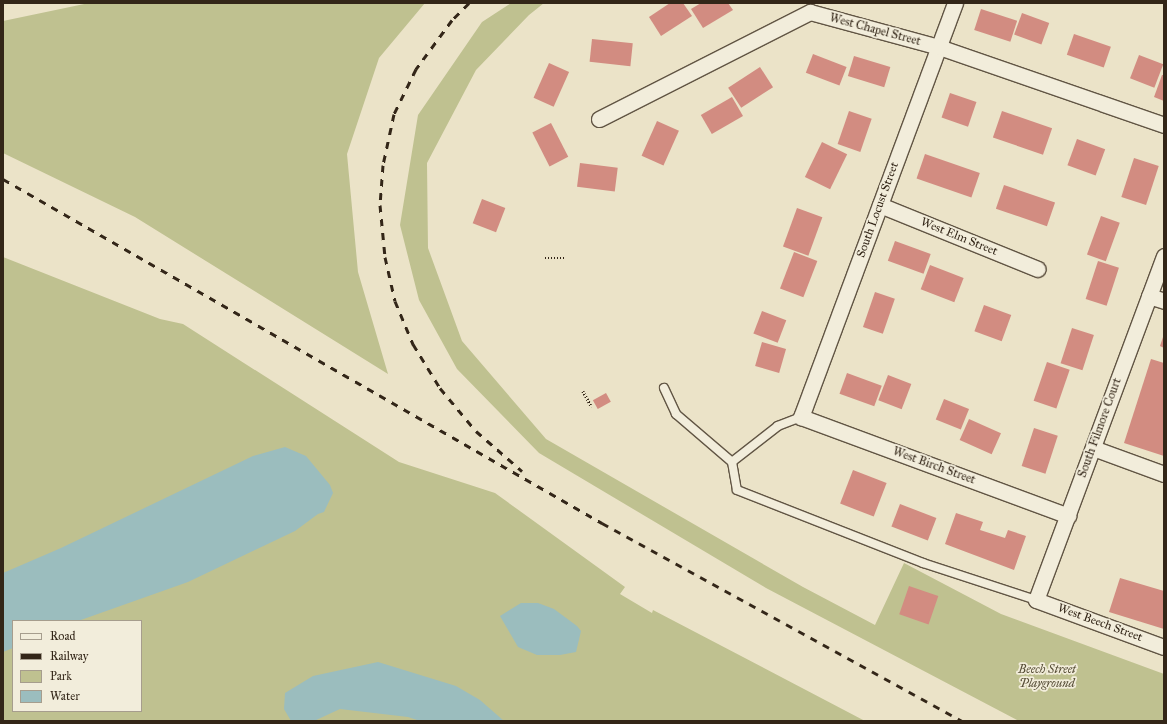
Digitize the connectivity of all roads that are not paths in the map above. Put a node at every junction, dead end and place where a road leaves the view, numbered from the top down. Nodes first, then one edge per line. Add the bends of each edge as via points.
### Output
1 (955, 3) edge
2 (939, 47) junction
3 (599, 119) dead end
4 (1164, 125) edge
5 (880, 205) junction
6 (1164, 256) edge
7 (1038, 269) dead end
8 (1149, 296) junction
9 (1164, 301) edge
10 (664, 388) dead end
11 (801, 417) junction
12 (1093, 448) junction
13 (732, 462) junction
14 (1164, 474) edge
15 (1068, 516) junction
16 (1036, 600) junction
17 (1164, 647) edge

1 - 2 street, South Locust Street
2 - 3 street, West Chapel Street via 810,12
2 - 4 street, West Chapel Street
2 - 5 street, South Locust Street
5 - 7 street, West Elm Street
5 - 11 street, South Locust Street
6 - 8 street, South Filmore Court
8 - 9 street
8 - 12 street, South Filmore Court
10 - 13 lane via 676,414
11 - 13 lane via 778,426
11 - 15 street, West Birch Street
12 - 14 street
12 - 15 street, South Filmore Court
13 - 16 lane via 737,490 923,563
15 - 16 street, South Filmore Court
16 - 17 street, West Beech Street

